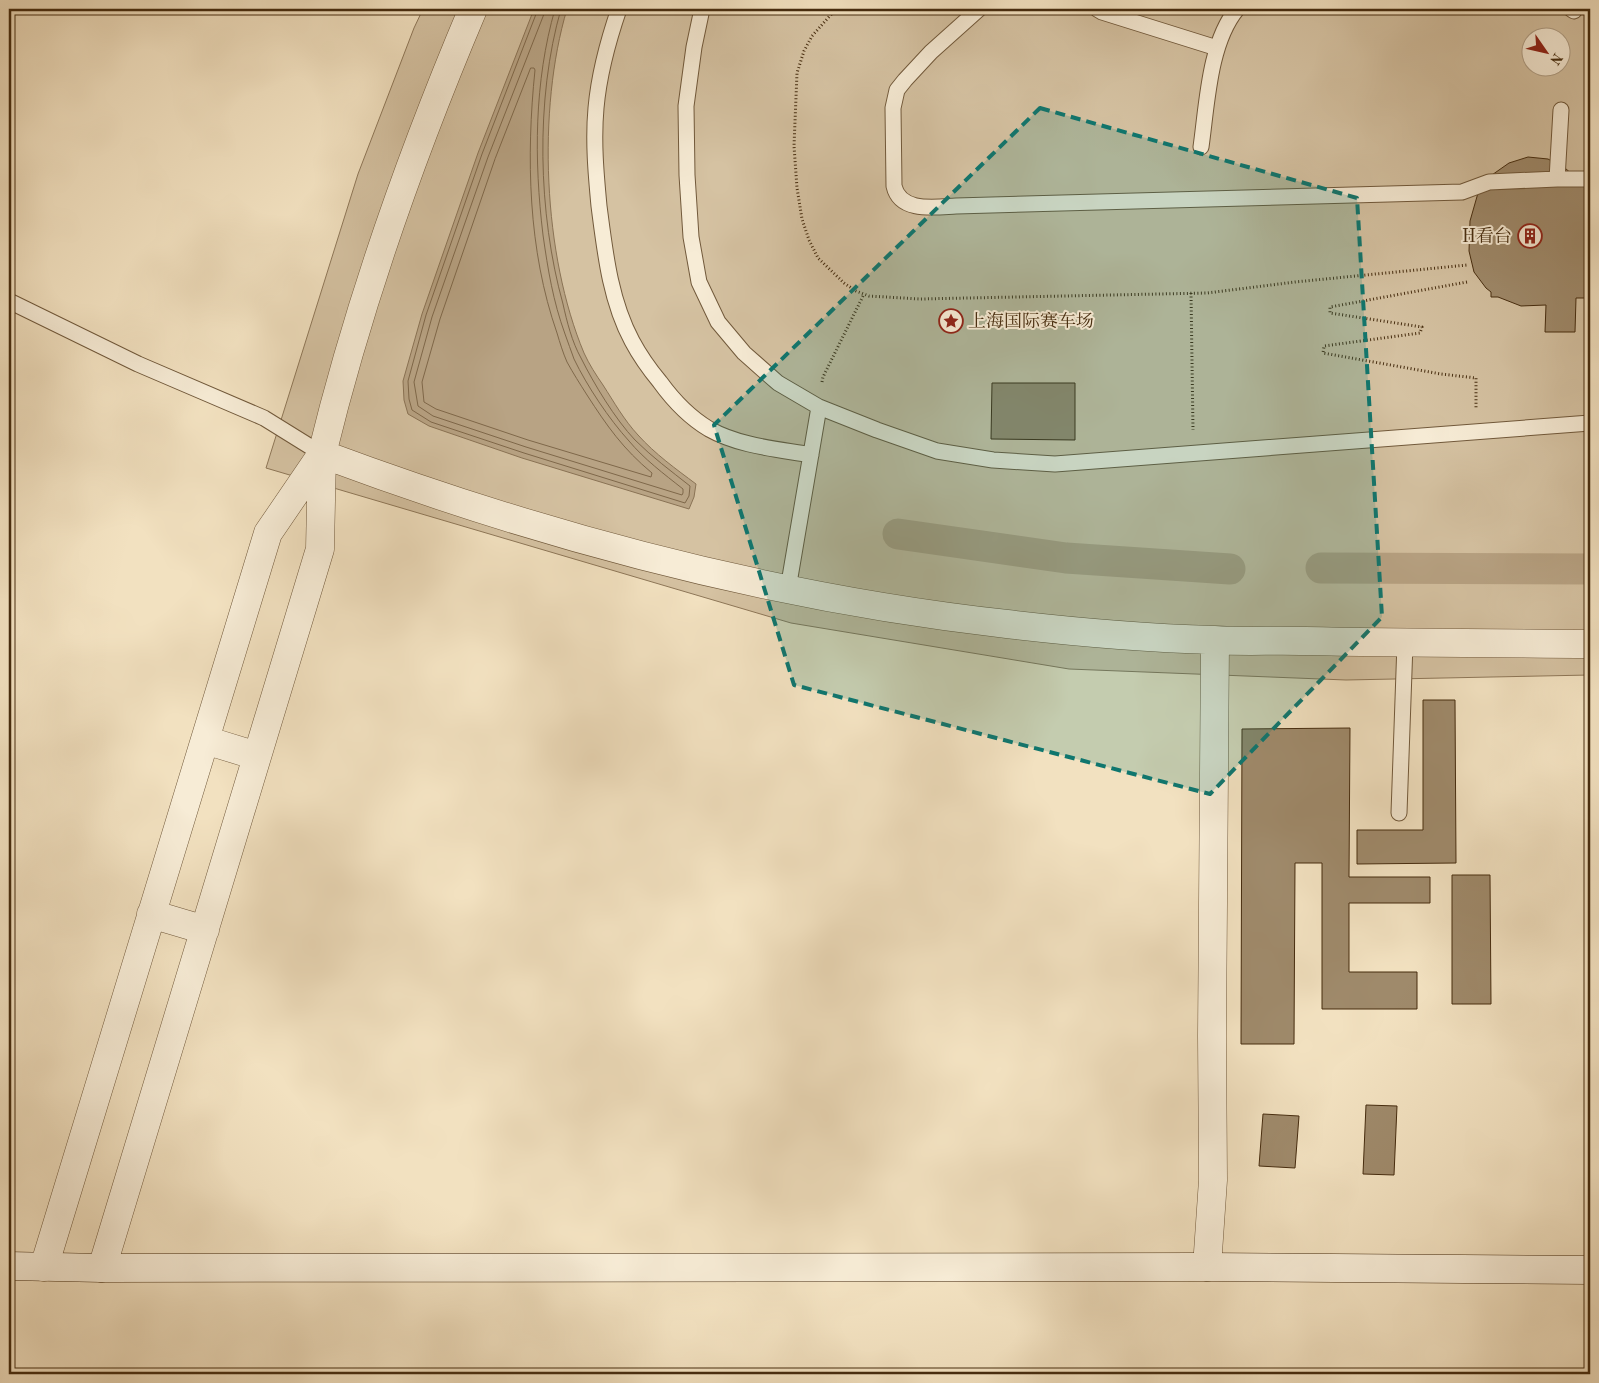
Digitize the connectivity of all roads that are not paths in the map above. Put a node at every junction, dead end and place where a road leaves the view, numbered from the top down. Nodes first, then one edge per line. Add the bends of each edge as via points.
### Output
1 (473, 9) edge
2 (619, 9) edge
3 (702, 9) edge
4 (979, 9) edge
5 (1097, 9) edge
6 (1237, 9) edge
7 (1217, 48) junction
8 (1561, 110) dead end
9 (1201, 147) dead end
10 (1557, 179) junction
11 (1590, 179) edge
12 (9, 301) edge
13 (819, 407) junction
14 (1590, 423) edge
15 (322, 454) junction
16 (811, 455) junction
17 (788, 589) junction
18 (1215, 640) junction
19 (1404, 643) junction
20 (1590, 644) edge
21 (205, 740) junction
22 (257, 756) junction
23 (1399, 814) dead end
24 (151, 914) junction
25 (205, 930) junction
26 (9, 1266) edge
27 (44, 1267) junction
28 (1207, 1267) junction
29 (102, 1268) junction
30 (1590, 1270) edge

1 - 15 street via 386,236 336,396
2 - 16 lane via 601,71 594,141 610,276 632,341 673,400 709,429 754,445
3 - 13 lane via 686,106 691,237 699,282 718,322 744,353 778,384
4 - 10 lane via 931,52 897,90 894,186 905,202 925,207 1462,192 1489,182
5 - 7 lane
6 - 7 lane
7 - 9 lane
8 - 10 lane
10 - 11 lane
12 - 15 lane via 138,364 264,418
13 - 14 lane via 938,450 993,460 1055,464
13 - 16 lane
15 - 17 street via 530,524 670,562
15 - 21 street via 268,533
15 - 22 street via 320,550
16 - 17 lane
17 - 18 street via 999,623
18 - 19 street
18 - 28 street via 1212,1180
19 - 20 street
19 - 23 lane
21 - 22 street
21 - 24 street
22 - 25 street
24 - 25 street
24 - 27 street
25 - 29 street
26 - 27 street
27 - 29 street
28 - 29 street
28 - 30 street

